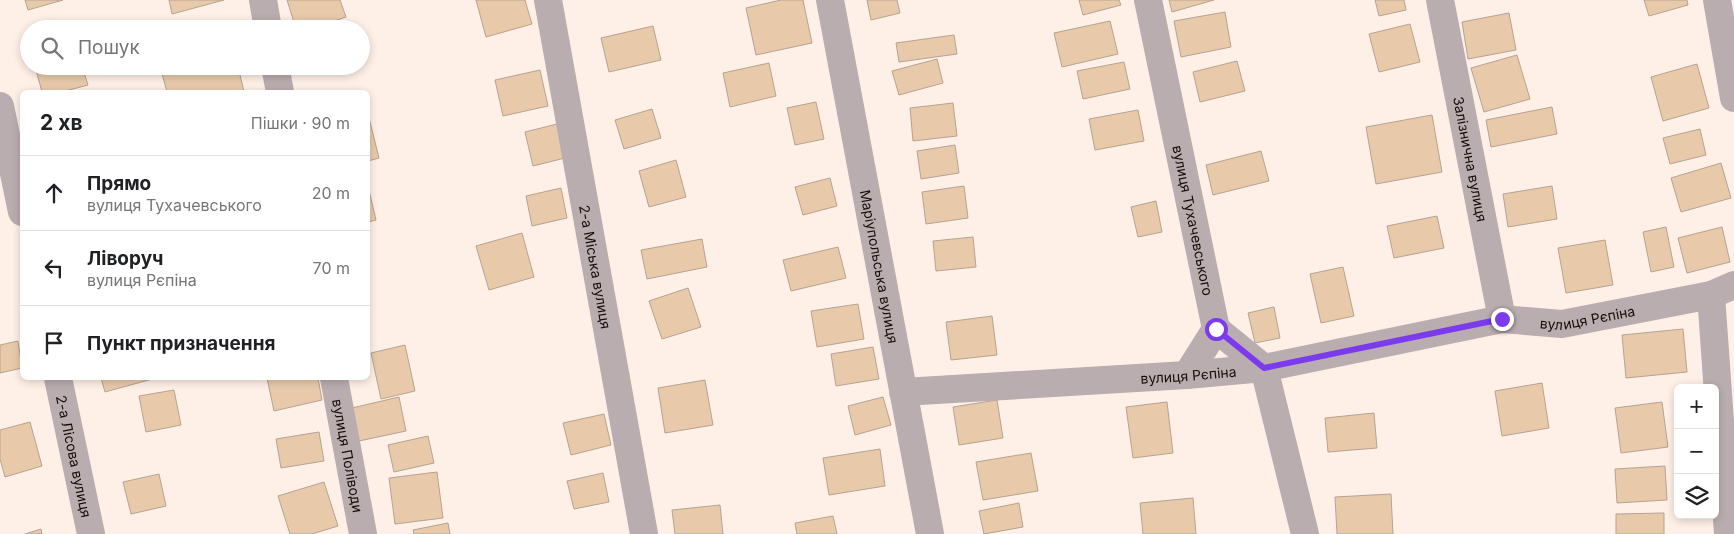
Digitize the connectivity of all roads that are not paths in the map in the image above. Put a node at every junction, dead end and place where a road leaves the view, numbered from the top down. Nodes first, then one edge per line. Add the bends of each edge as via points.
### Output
1 (263, 0) edge
2 (548, 0) edge
3 (830, 0) edge
4 (1148, 0) edge
5 (1440, 0) edge
6 (1717, 0) edge
7 (266, 20) edge
8 (277, 75) edge
9 (280, 90) edge
10 (1734, 98) edge
11 (0, 106) edge
12 (20, 202) edge
13 (1722, 290) edge
14 (1502, 319) junction
15 (1216, 329) junction
16 (1264, 368) junction
17 (1187, 375) junction
18 (58, 380) edge
19 (334, 380) edge
20 (903, 392) junction
21 (91, 534) edge
22 (363, 534) edge
23 (644, 534) edge
24 (930, 534) edge
25 (1305, 534) edge
26 (1728, 534) edge

1 - 7 street
2 - 23 street, 2-а Міська вулиця
3 - 20 street, Маріупольська вулиця
4 - 15 street, вулиця Тухачевського
5 - 14 street, Залізнична вулиця
6 - 10 street
8 - 9 street
11 - 12 street
13 - 14 street, вулиця Рєпіна via 1562,324
13 - 26 street
14 - 16 street, вулиця Рєпіна
15 - 16 street
15 - 17 street
16 - 17 street, вулиця Рєпіна
16 - 25 street
17 - 20 street, вулиця Рєпіна
18 - 21 street, 2-а Лісова вулиця
19 - 22 street, вулиця Поліводи
20 - 24 street, Маріупольська вулиця

